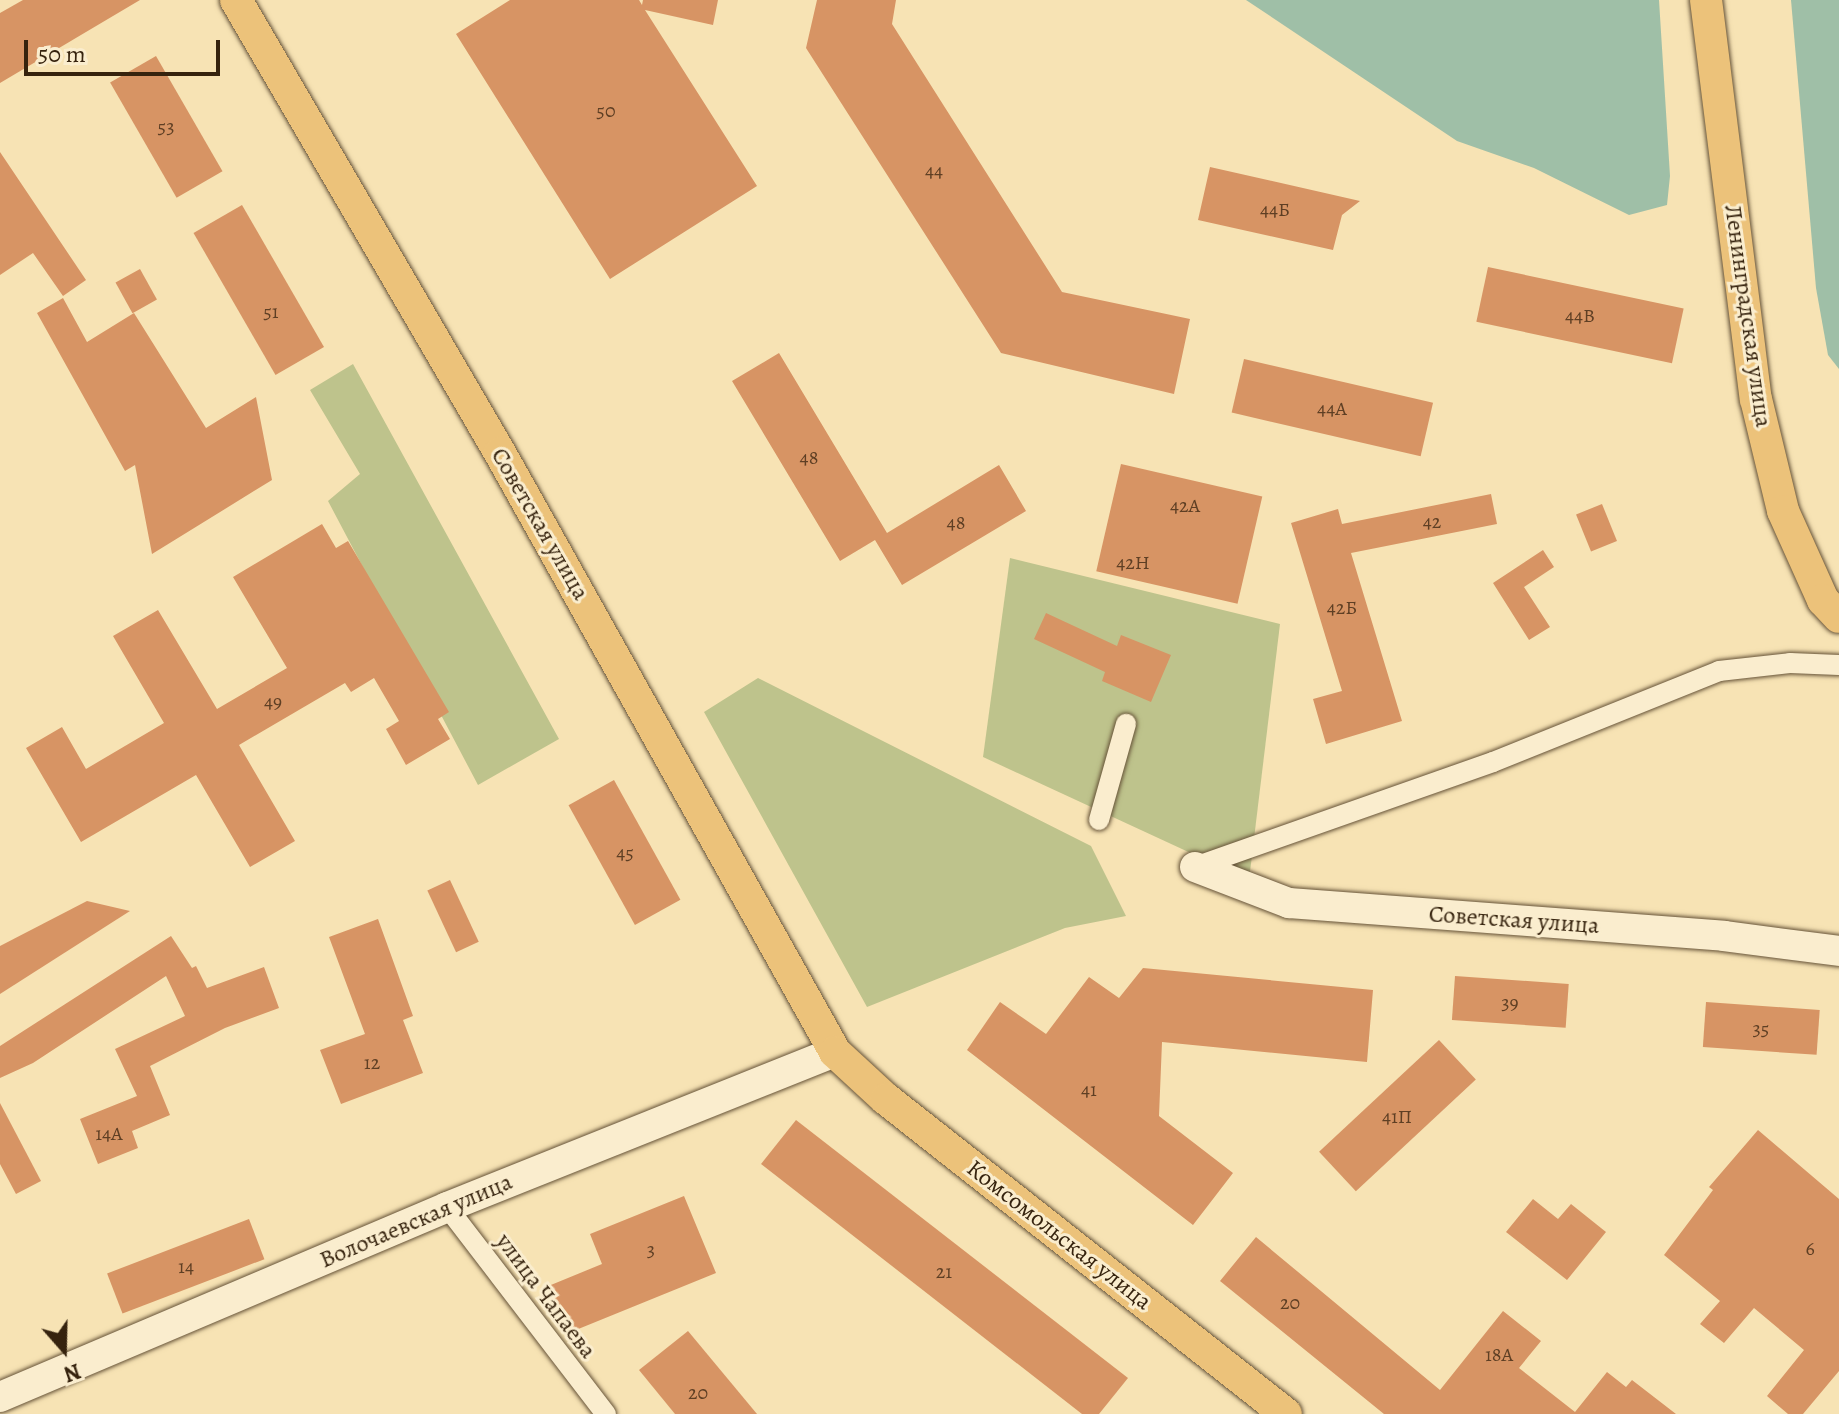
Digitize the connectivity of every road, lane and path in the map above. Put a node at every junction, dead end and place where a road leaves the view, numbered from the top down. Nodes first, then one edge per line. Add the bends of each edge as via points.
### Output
1 (236, 0) edge
2 (1706, 0) edge
3 (1839, 617) edge
4 (1839, 665) edge
5 (1126, 724) dead end
6 (1099, 820) dead end
7 (1195, 867) joint
8 (1839, 951) edge
9 (835, 1052) junction
10 (447, 1207) junction
11 (0, 1397) edge
12 (606, 1414) edge
13 (1286, 1414) edge

1 - 9 main road, Советская улица via 500,453
2 - 3 main road, Ленинградская улица via 1756,399 1783,511 1823,600
4 - 7 street via 1790,663 1719,671 1493,762
5 - 6 street
7 - 8 main road, Советская улица via 1289,903 1724,936
9 - 10 main road, Волочаевская улица
9 - 13 main road, Комсомольская улица via 886,1099
10 - 11 main road, Волочаевская улица
10 - 12 street, улица Чапаева

